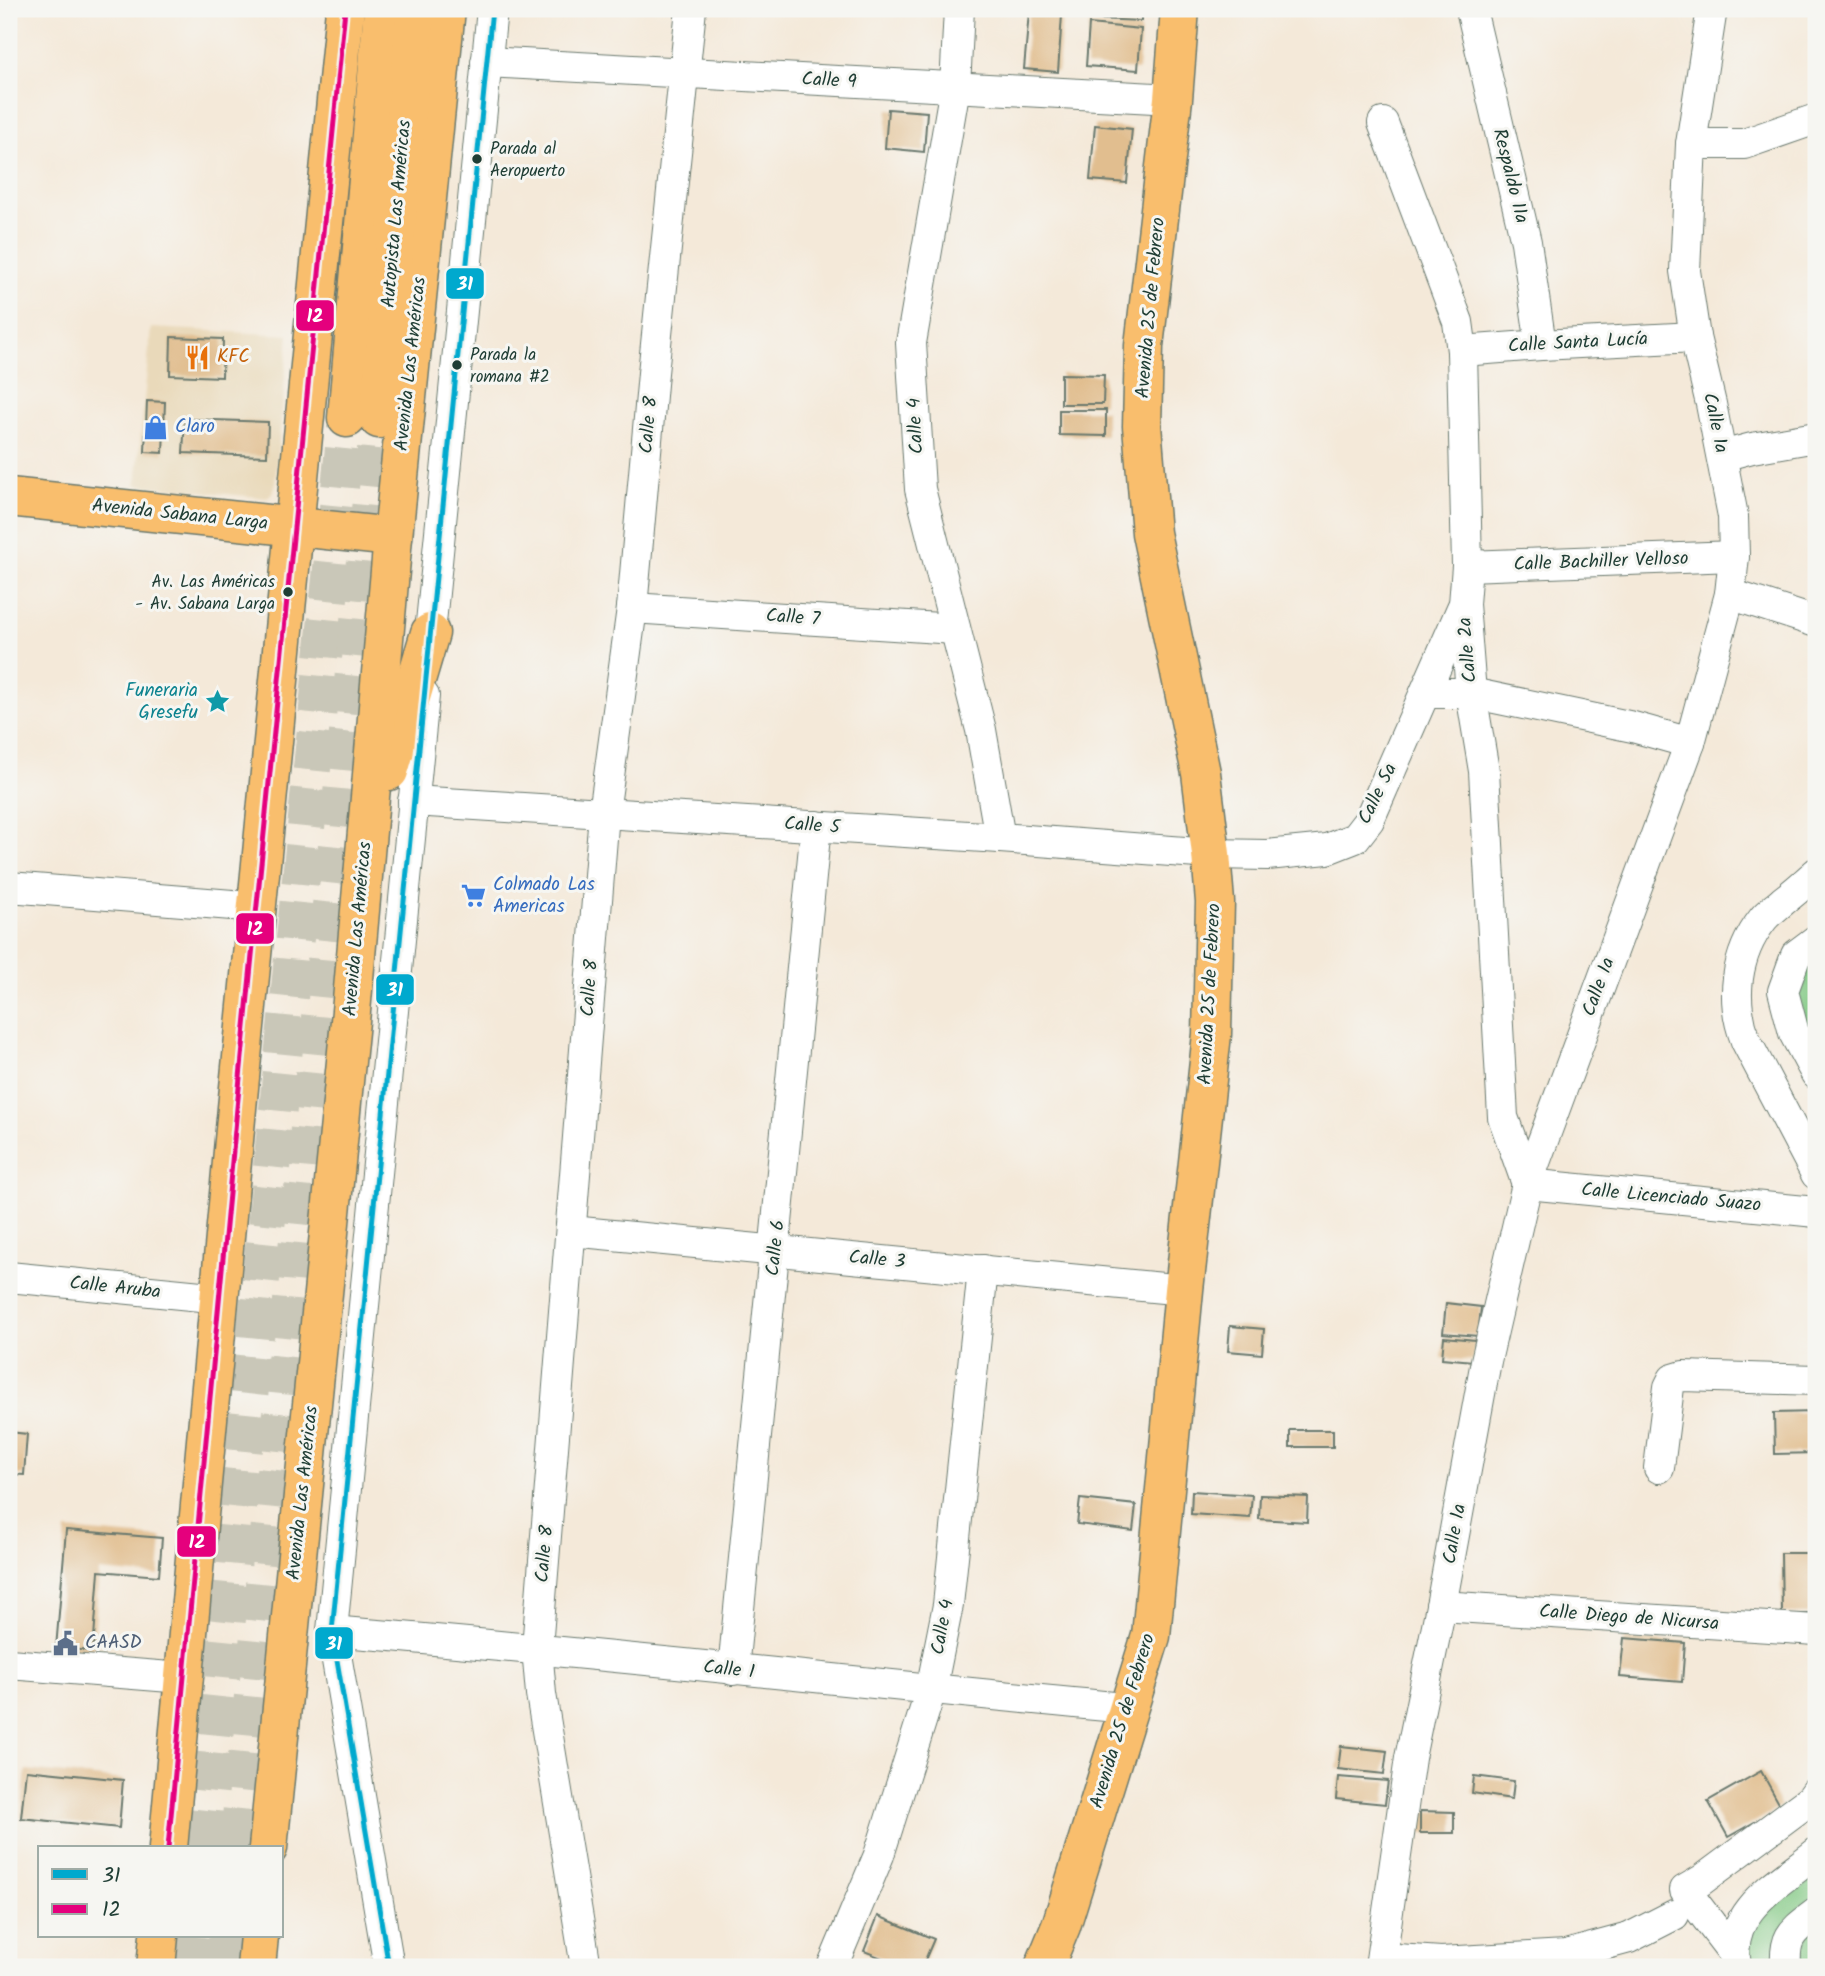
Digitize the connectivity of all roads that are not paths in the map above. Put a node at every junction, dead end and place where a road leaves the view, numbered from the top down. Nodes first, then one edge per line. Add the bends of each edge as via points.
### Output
1 (345, 9) edge
2 (383, 9) edge
3 (416, 9) edge
4 (446, 9) edge
5 (492, 9) edge
6 (691, 9) edge
7 (959, 9) edge
8 (1180, 9) edge
9 (1471, 9) edge
10 (1713, 9) edge
11 (486, 62) junction
12 (684, 74) junction
13 (955, 87) junction
14 (1173, 99) junction
15 (1816, 120) edge
16 (1383, 123) dead end
17 (1691, 144) junction
18 (1695, 337) junction
19 (1541, 345) junction
20 (1462, 351) junction
21 (1816, 437) edge
22 (1721, 456) junction
23 (9, 498) edge
24 (295, 526) junction
25 (393, 537) junction
26 (1734, 556) junction
27 (1467, 566) junction
28 (1730, 594) junction
29 (1464, 604) junction
30 (632, 608) junction
31 (1816, 622) edge
32 (955, 629) junction
33 (430, 633) junction
34 (1424, 693) junction
35 (1471, 693) junction
36 (1690, 743) junction
37 (413, 801) junction
38 (604, 813) junction
39 (816, 827) junction
40 (1000, 838) junction
41 (1211, 854) junction
42 (1816, 873) edge
43 (9, 887) edge
44 (257, 906) junction
45 (1816, 940) edge
46 (352, 1001) junction
47 (1816, 1074) edge
48 (1816, 1174) edge
49 (1527, 1184) junction
50 (1816, 1212) edge
51 (571, 1231) junction
52 (775, 1251) junction
53 (983, 1270) junction
54 (9, 1277) edge
55 (1184, 1290) junction
56 (221, 1298) junction
57 (1816, 1380) edge
58 (1659, 1468) dead end
59 (1441, 1606) junction
60 (1816, 1630) edge
61 (332, 1631) junction
62 (537, 1648) junction
63 (9, 1664) edge
64 (733, 1670) junction
65 (183, 1678) junction
66 (932, 1690) junction
67 (1126, 1708) junction
68 (1816, 1792) edge
69 (168, 1846) edge
70 (268, 1846) edge
71 (1816, 1853) edge
72 (1687, 1895) junction
73 (1816, 1913) edge
74 (159, 1938) edge
75 (259, 1938) edge
76 (1736, 1950) edge
77 (1381, 1963) edge
78 (156, 1967) edge
79 (256, 1967) edge
80 (389, 1967) edge
81 (586, 1967) edge
82 (832, 1967) edge
83 (1044, 1967) edge
84 (1786, 1967) edge

1 - 24 main road
2 - 3 main road, Autopista Las Américas via 363,419
4 - 25 main road, Avenida Las Américas
5 - 11 street
6 - 12 street, Calle 8
7 - 13 street, Calle 4
8 - 14 main road, Avenida 25 de Febrero
9 - 19 street, Respaldo 11a via 1526,242
10 - 17 street, Calle 1a
11 - 12 street, Calle 9
11 - 33 street
12 - 13 street, Calle 9
12 - 30 street, Calle 8
13 - 14 street, Calle 9
13 - 32 street, Calle 4 via 911,343 920,489
14 - 41 main road, Avenida 25 de Febrero via 1144,346 1142,426 1151,533 1201,773
15 - 17 street via 1744,144
16 - 20 street, Calle 2a via 1458,322
17 - 18 street, Calle 1a via 1685,271
18 - 19 street, Calle Santa Lucía
18 - 22 street, Calle 1a
19 - 20 street, Calle Santa Lucía
20 - 27 street, Calle 2a
21 - 22 street
22 - 26 street, Calle 1a via 1733,516
23 - 24 main road, Avenida Sabana Larga
24 - 25 main road, Avenida Sabana Larga
24 - 44 main road
25 - 46 main road, Avenida Las Américas
26 - 27 street, Calle Bachiller Velloso
26 - 28 street, Calle 1a
27 - 29 street, Calle 2a
28 - 31 street
28 - 36 street, Calle 1a
29 - 34 street, Calle 5a
29 - 35 street, Calle 2a
30 - 32 street, Calle 7
30 - 38 street, Calle 8
32 - 40 street, Calle 4 via 981,730
33 - 37 street
33 - 46 main road via 384,791
34 - 35 street
34 - 41 street, Calle 5a via 1369,820 1355,838 1327,849
35 - 36 street
35 - 49 street, Calle 2a via 1484,771 1503,1117
36 - 49 street, Calle 1a
37 - 38 street, Calle 5
37 - 61 street
38 - 39 street, Calle 5
38 - 51 street, Calle 8
39 - 40 street, Calle 5
39 - 52 street, Calle 6
40 - 41 street, Calle 5
41 - 55 main road, Avenida 25 de Febrero via 1215,902 1212,1034
42 - 48 street via 1764,916 1740,965 1736,994 1738,1021 1746,1041
43 - 44 street
44 - 56 main road
45 - 47 street via 1796,955 1783,992 1794,1033
46 - 70 main road, Avenida Las Américas
49 - 50 street, Calle Licenciado Suazo
49 - 59 street, Calle 1a via 1486,1361
51 - 52 street, Calle 3
51 - 62 street, Calle 8
52 - 53 street, Calle 3
52 - 64 street, Calle 6
53 - 55 street, Calle 3
53 - 66 street, Calle 4 via 948,1605
54 - 56 street, Calle Aruba
55 - 67 main road, Avenida 25 de Febrero via 1151,1636
56 - 65 main road
57 - 58 street via 1673,1379
59 - 60 street, Calle Diego de Nicursa
59 - 77 street, Calle 1a via 1410,1758
61 - 62 street, Calle 1
61 - 80 street
62 - 64 street, Calle 1
62 - 81 street, Calle 8
63 - 65 street
64 - 66 street, Calle 1
65 - 69 main road
66 - 67 street, Calle 1
66 - 82 street, Calle 4 via 878,1855
67 - 83 main road, Avenida 25 de Febrero via 1061,1926
68 - 72 street
71 - 76 street via 1753,1904
72 - 76 street
72 - 77 street via 1629,1938 1566,1955
73 - 84 street via 1794,1930 1785,1945
74 - 78 main road
75 - 79 main road

